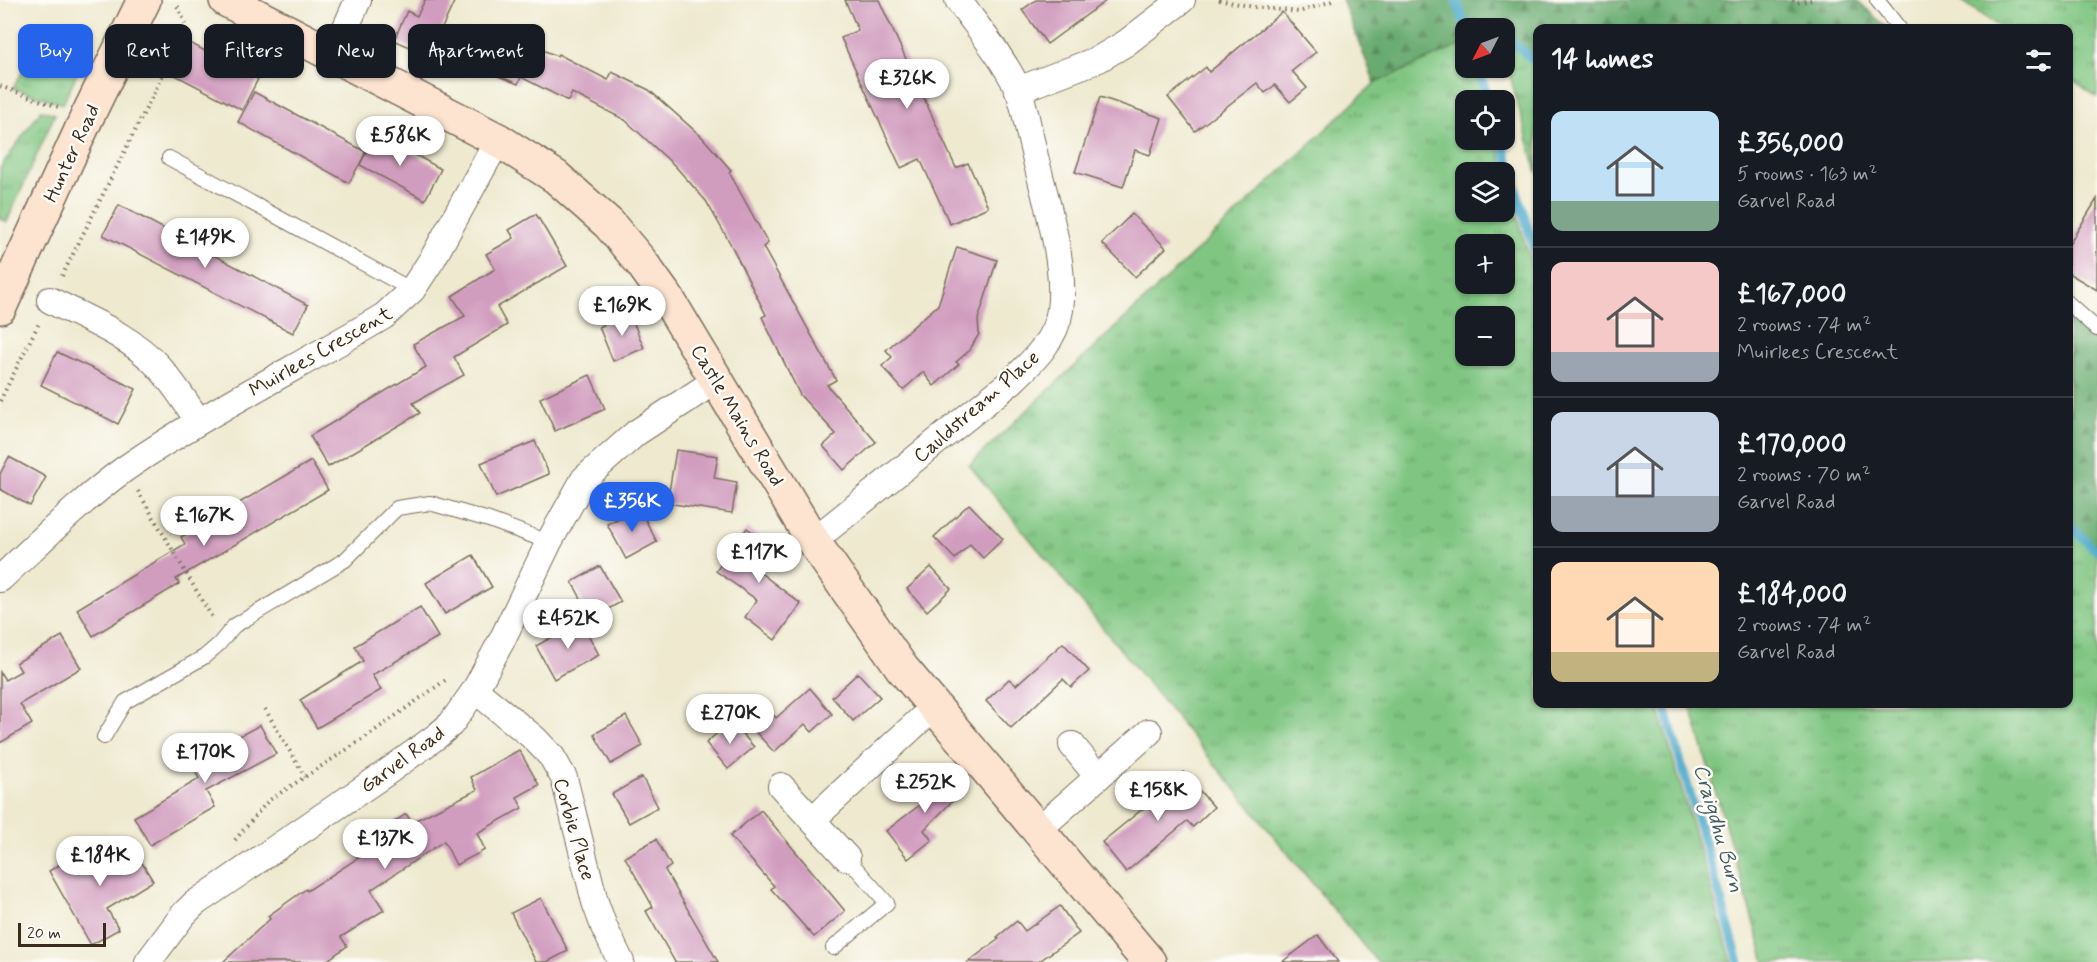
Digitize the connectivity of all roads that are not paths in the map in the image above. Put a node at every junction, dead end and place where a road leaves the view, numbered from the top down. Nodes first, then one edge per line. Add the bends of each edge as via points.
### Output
1 (144, 0) edge
2 (226, 0) edge
3 (358, 0) edge
4 (958, 0) edge
5 (1182, 0) edge
6 (1877, 0) edge
7 (347, 24) edge
8 (1896, 24) edge
9 (316, 45) edge
10 (380, 78) edge
11 (1018, 90) junction
12 (498, 140) junction
13 (169, 158) dead end
14 (412, 290) junction
15 (50, 300) road end
16 (0, 307) edge
17 (2073, 307) edge
18 (2097, 329) edge
19 (718, 379) junction
20 (198, 421) junction
21 (813, 541) junction
22 (549, 542) junction
23 (0, 579) edge
24 (475, 690) junction
25 (935, 706) junction
26 (1149, 732) dead end
27 (104, 737) dead end
28 (1072, 745) dead end
29 (1098, 777) junction
30 (781, 786) dead end
31 (812, 820) junction
32 (1038, 829) junction
33 (847, 858) joint
34 (833, 948) dead end
35 (1144, 960) edge
36 (148, 962) edge
37 (621, 962) edge

1 - 16 street, Hunter Road
2 - 9 street, Castle Mains Road
3 - 7 street
4 - 11 street, Cauldstream Place via 1001,56
5 - 11 street via 1099,59
6 - 8 lane
10 - 12 street, Castle Mains Road
11 - 21 street, Cauldstream Place via 1057,247 1060,312 1052,334 1037,357 1012,381
12 - 14 street, Muirlees Crescent
12 - 19 street, Castle Mains Road via 556,177 609,224 669,301
13 - 14 lane
14 - 20 street, Muirlees Crescent via 384,316
15 - 20 street via 141,351 176,387
17 - 18 lane
19 - 21 street, Castle Mains Road
19 - 22 street, Garvel Road via 636,433 584,479
20 - 23 street, Muirlees Crescent via 124,470
21 - 25 street, Castle Mains Road via 902,668
22 - 24 street, Garvel Road
22 - 27 lane via 430,503 397,508 345,560 234,626 204,657 125,702
24 - 36 street, Garvel Road via 461,712 437,736 195,904
24 - 37 street, Corbie Place via 534,738 564,778 595,902
25 - 31 street
25 - 32 street, Castle Mains Road
26 - 29 street
28 - 29 street
29 - 32 street
30 - 31 street
31 - 33 street
32 - 35 street, Castle Mains Road
33 - 34 lane via 887,903

